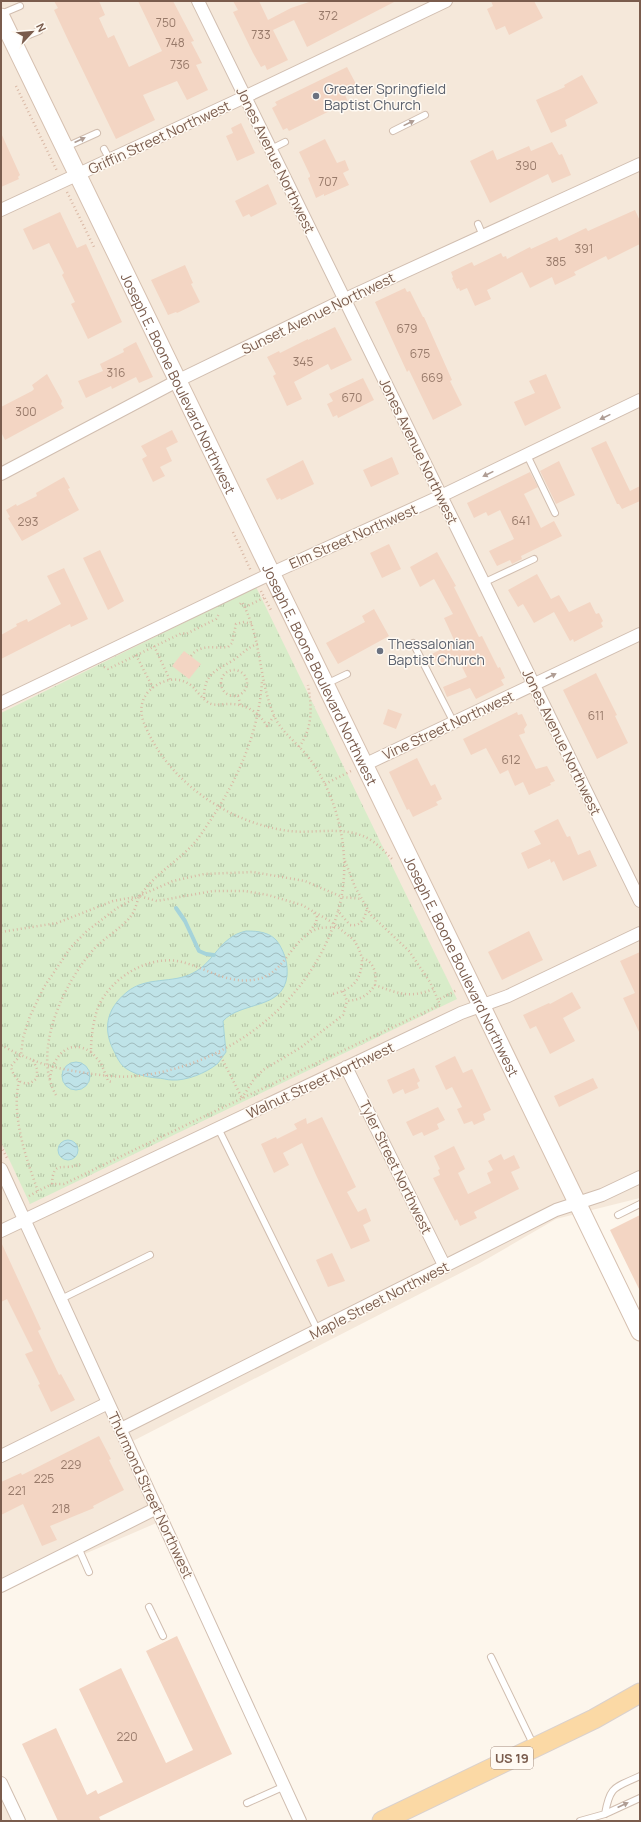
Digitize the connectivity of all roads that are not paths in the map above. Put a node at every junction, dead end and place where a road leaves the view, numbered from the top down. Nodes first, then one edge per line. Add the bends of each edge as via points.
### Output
1 (198, 1) edge
2 (446, 1) edge
3 (20, 6) dead end
4 (1, 14) edge
5 (1, 17) edge
6 (39, 31) dead end
7 (13, 41) junction
8 (245, 97) junction
9 (425, 115) dead end
10 (393, 131) dead end
11 (97, 133) dead end
12 (285, 142) dead end
13 (64, 148) junction
14 (271, 149) junction
15 (640, 164) edge
16 (77, 175) junction
17 (1, 210) edge
18 (478, 224) dead end
19 (483, 236) junction
20 (345, 300) junction
21 (177, 381) junction
22 (640, 400) edge
23 (527, 455) junction
24 (1, 474) edge
25 (441, 496) junction
26 (555, 513) dead end
27 (534, 559) dead end
28 (270, 574) junction
29 (483, 583) junction
30 (640, 634) edge
31 (413, 643) dead end
32 (347, 674) dead end
33 (325, 685) junction
34 (534, 685) junction
35 (1, 704) edge
36 (454, 722) junction
37 (357, 768) junction
38 (640, 901) edge
39 (640, 933) edge
40 (481, 1005) junction
41 (346, 1067) junction
42 (218, 1128) junction
43 (1, 1169) edge
44 (640, 1177) edge
45 (577, 1203) junction
46 (640, 1204) edge
47 (618, 1215) dead end
48 (24, 1220) junction
49 (1, 1232) edge
50 (150, 1255) dead end
51 (445, 1267) junction
52 (60, 1299) junction
53 (318, 1331) junction
54 (640, 1332) edge
55 (108, 1403) junction
56 (120, 1429) junction
57 (1, 1456) edge
58 (156, 1508) junction
59 (78, 1548) junction
60 (89, 1572) dead end
61 (1, 1586) edge
62 (149, 1607) dead end
63 (163, 1636) dead end
64 (491, 1657) dead end
65 (640, 1693) edge
66 (535, 1747) junction
67 (640, 1776) edge
68 (1, 1783) edge
69 (285, 1786) junction
70 (640, 1798) edge
71 (247, 1803) dead end
72 (605, 1814) junction
73 (19, 1821) edge
74 (300, 1821) edge
75 (382, 1821) edge
76 (580, 1821) edge

1 - 8 street, Jones Avenue Northwest
2 - 8 street, Griffin Street Northwest
3 - 4 lane
5 - 7 main road, Joseph E. Boone Boulevard Northwest
6 - 7 lane
7 - 13 main road, Joseph E. Boone Boulevard Northwest
8 - 14 street, Jones Avenue Northwest
8 - 16 street, Griffin Street Northwest via 107,155
10 -> 9 lane
13 -> 11 lane
12 - 14 lane
13 - 16 main road, Joseph E. Boone Boulevard Northwest
14 - 20 street, Jones Avenue Northwest
15 - 19 street, Sunset Avenue Northwest
16 - 17 street, Griffin Street Northwest
16 - 21 main road, Joseph E. Boone Boulevard Northwest
18 - 19 lane
19 - 20 street, Sunset Avenue Northwest
20 - 21 street, Sunset Avenue Northwest
20 - 25 street, Jones Avenue Northwest
21 - 24 street, Sunset Avenue Northwest
21 - 28 main road, Joseph E. Boone Boulevard Northwest
22 -> 23 street, Elm Street Northwest
23 -> 25 street, Elm Street Northwest
23 - 26 lane
25 - 28 street, Elm Street Northwest
25 - 29 street, Jones Avenue Northwest
27 - 29 lane
28 - 33 main road, Joseph E. Boone Boulevard Northwest
28 - 35 street, Elm Street Northwest
29 - 34 street, Jones Avenue Northwest
34 -> 30 street, Vine Street Northwest
31 - 36 lane
32 - 33 lane
33 - 37 main road, Joseph E. Boone Boulevard Northwest
34 - 36 street, Vine Street Northwest
34 - 38 street, Jones Avenue Northwest
36 - 37 street, Vine Street Northwest
37 - 40 main road, Joseph E. Boone Boulevard Northwest
39 - 40 street, Walnut Street Northwest via 508,996
40 - 41 street, Walnut Street Northwest
40 - 45 main road, Joseph E. Boone Boulevard Northwest
41 - 42 street, Walnut Street Northwest
41 - 51 street, Tyler Street Northwest
42 - 48 street, Walnut Street Northwest
42 - 53 lane
43 - 48 street, Thurmond Street Northwest
44 - 45 street, Maple Street Northwest via 602,1196
45 - 51 street, Maple Street Northwest via 556,1210
45 - 54 main road, Joseph E. Boone Boulevard Northwest
46 - 47 lane
48 - 49 street, Walnut Street Northwest
48 - 52 street, Thurmond Street Northwest
50 - 52 lane
51 - 53 street, Maple Street Northwest
52 - 55 street, Thurmond Street Northwest
53 - 56 street, Maple Street Northwest
55 - 56 street, Thurmond Street Northwest
55 - 57 street
56 - 58 street, Thurmond Street Northwest
58 - 59 street
58 - 69 street, Thurmond Street Northwest
59 - 60 lane
59 - 61 street
62 - 63 lane
64 - 66 lane
65 - 66 main road, US 19 via 594,1720
66 - 75 main road, US 19
67 - 72 lane via 613,1789 608,1798
68 - 73 street
69 - 71 lane
69 - 74 street, Thurmond Street Northwest
72 -> 70 lane
72 - 76 lane

